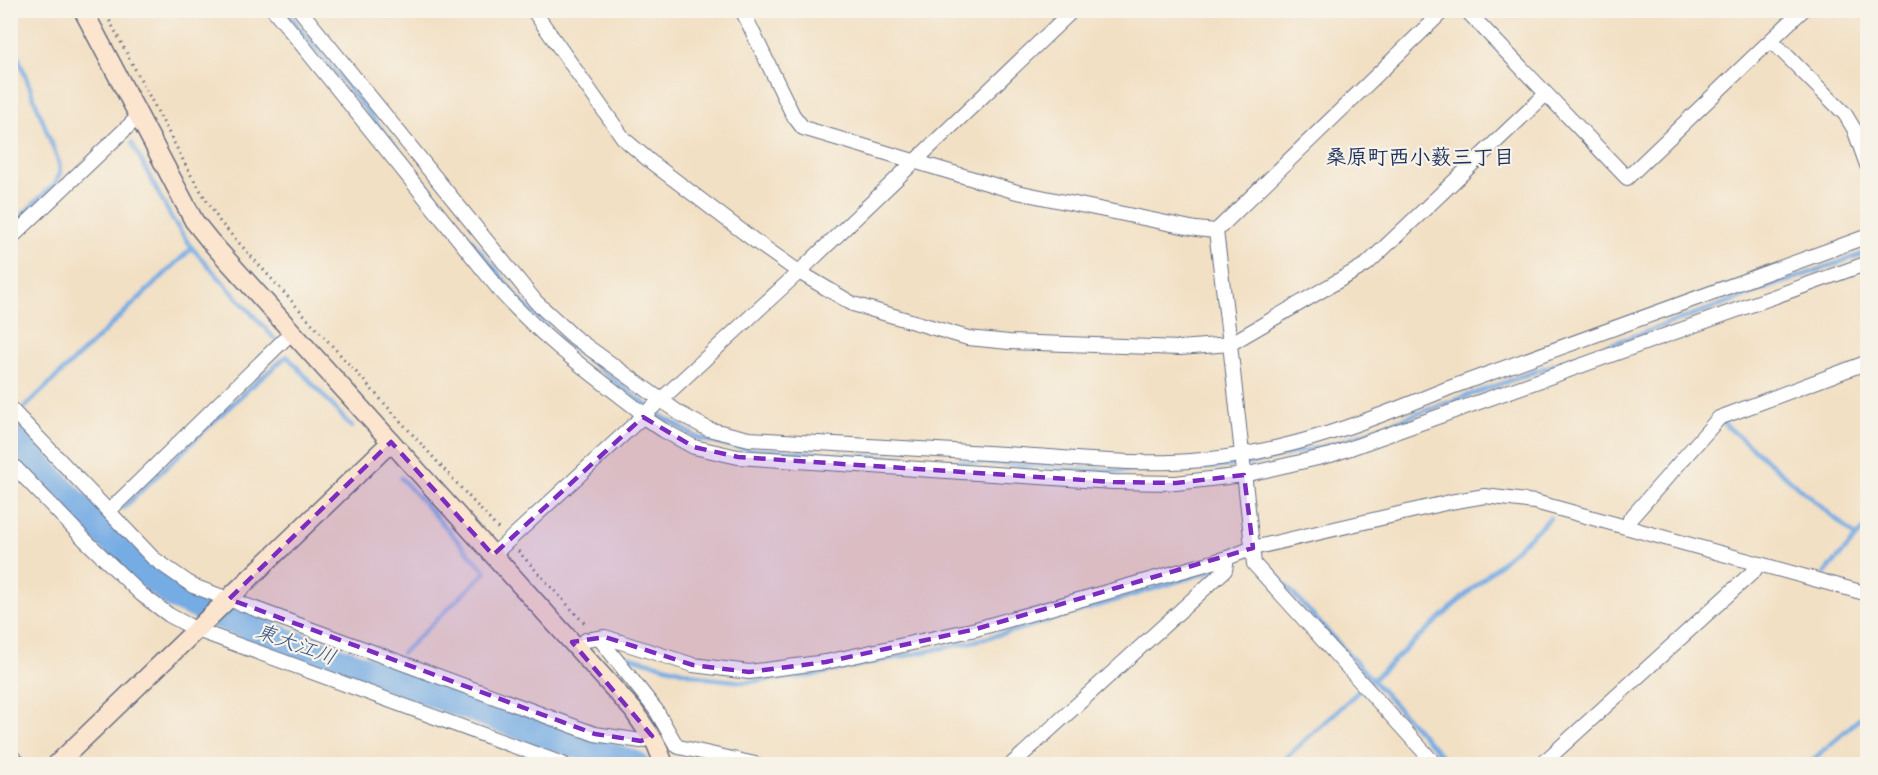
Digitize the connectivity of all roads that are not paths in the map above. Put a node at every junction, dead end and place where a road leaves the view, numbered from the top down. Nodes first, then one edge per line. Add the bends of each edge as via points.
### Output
1 (83, 10) edge
2 (274, 10) edge
3 (300, 10) edge
4 (533, 10) edge
5 (742, 10) edge
6 (1073, 10) edge
7 (1444, 10) edge
8 (1466, 10) edge
9 (1803, 10) edge
10 (1772, 40) junction
11 (1546, 94) junction
12 (138, 117) junction
13 (916, 162) junction
14 (1868, 168) edge
15 (1216, 231) junction
16 (1868, 236) edge
17 (10, 239) edge
18 (1868, 263) edge
19 (799, 272) junction
20 (292, 332) junction
21 (1230, 344) junction
22 (1868, 362) edge
23 (659, 402) junction
24 (10, 408) edge
25 (645, 415) junction
26 (391, 442) junction
27 (10, 462) edge
28 (1243, 464) junction
29 (109, 511) junction
30 (1628, 527) junction
31 (1253, 548) junction
32 (493, 555) junction
33 (1227, 558) junction
34 (1758, 564) junction
35 (1868, 594) edge
36 (228, 600) junction
37 (199, 627) junction
38 (599, 638) junction
39 (577, 647) junction
40 (654, 740) junction
41 (10, 755) edge
42 (20, 765) edge
43 (57, 765) edge
44 (563, 765) edge
45 (664, 765) edge
46 (755, 765) edge
47 (1012, 765) edge
48 (1435, 765) edge
49 (1542, 765) edge

1 - 12 street
2 - 25 street via 502,294 548,340
3 - 23 street via 536,302 574,337
4 - 19 street via 624,139
5 - 13 street via 803,128
6 - 13 street
7 - 15 street
8 - 11 street
9 - 10 street
10 - 11 street via 1627,178
10 - 14 street via 1845,114
11 - 21 street via 1367,264
12 - 17 street
12 - 20 street via 194,221
13 - 15 street via 1017,192
13 - 19 street
15 - 21 street
16 - 28 street
18 - 28 street via 1331,455
19 - 21 street via 853,304 968,338 1180,348
19 - 23 street
20 - 26 street
20 - 29 street
21 - 28 street
22 - 30 street via 1719,418 1630,519
23 - 25 street
23 - 28 street via 708,429 749,439 1137,462 1202,460
24 - 29 street
25 - 28 street via 694,447 738,458 1176,483
25 - 32 street
26 - 32 street
26 - 36 street
27 - 37 street via 141,594 169,615
28 - 31 street
29 - 36 street via 153,558 173,573
30 - 31 street via 1535,502 1485,496
30 - 34 street
31 - 33 street
31 - 48 street via 1254,564
32 - 39 street
33 - 38 street via 976,629 826,662 749,672 693,665
33 - 47 street via 1225,570
34 - 35 street
34 - 49 street
36 - 37 street
36 - 40 street via 596,734
37 - 43 street
37 - 44 street
38 - 39 street via 586,640
38 - 46 street via 656,710 676,745
39 - 40 street
40 - 45 street
41 - 42 street

